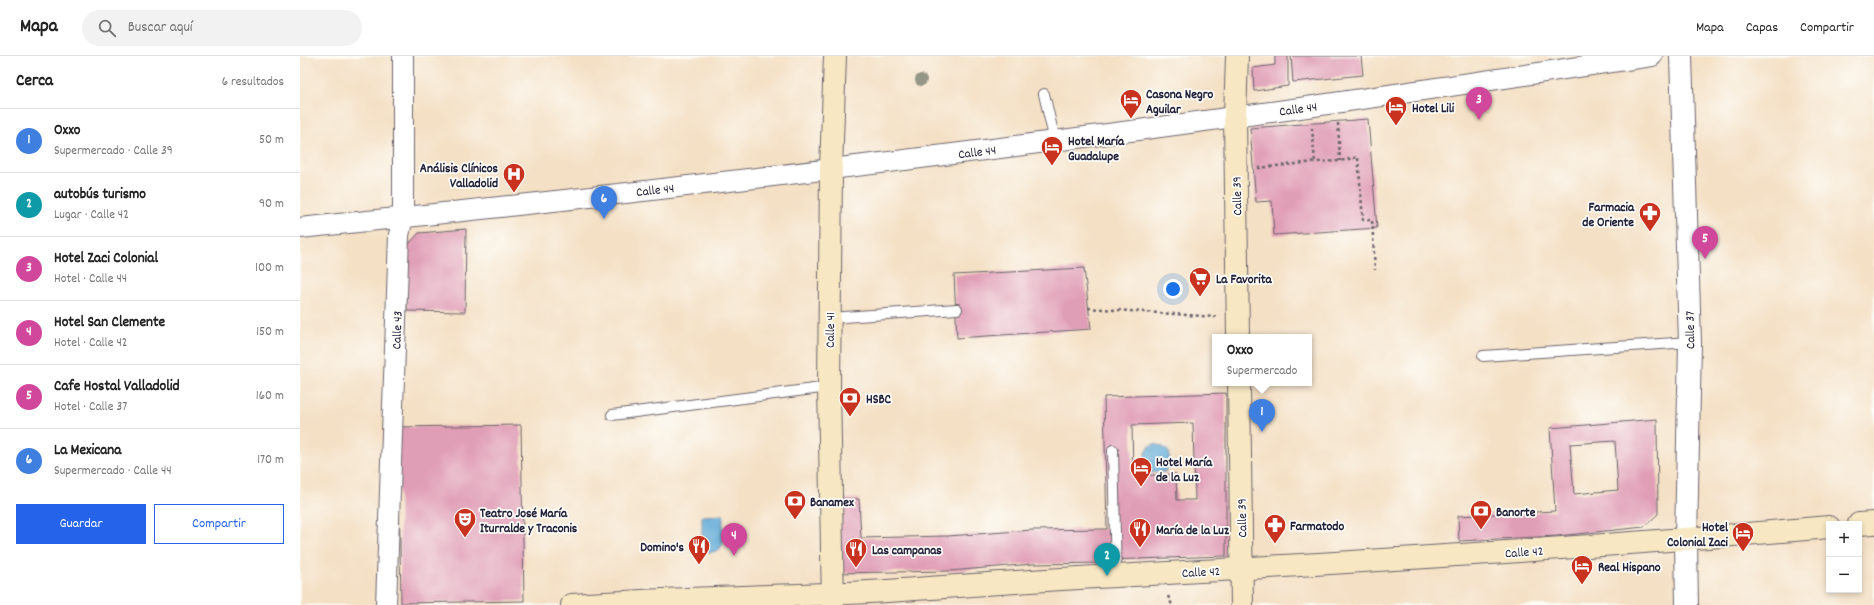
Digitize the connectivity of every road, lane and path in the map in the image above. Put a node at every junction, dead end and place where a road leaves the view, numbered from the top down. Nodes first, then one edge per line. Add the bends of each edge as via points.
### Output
1 (403, 56) edge
2 (835, 56) edge
3 (1237, 56) edge
4 (1652, 56) edge
5 (1681, 56) edge
6 (1044, 94) dead end
7 (1337, 102) junction
8 (1310, 107) junction
9 (1235, 117) junction
10 (1055, 141) junction
11 (1340, 161) junction
12 (1315, 162) junction
13 (831, 169) junction
14 (1236, 171) junction
15 (403, 217) junction
16 (300, 228) edge
17 (1375, 270) dead end
18 (1088, 308) dead end
19 (957, 309) dead end
20 (830, 318) junction
21 (1238, 328) edge
22 (1690, 342) junction
23 (1483, 356) dead end
24 (1239, 386) edge
25 (829, 387) junction
26 (612, 415) dead end
27 (1113, 450) dead end
28 (1874, 523) edge
29 (1862, 524) edge
30 (1826, 527) edge
31 (1686, 540) junction
32 (1242, 569) junction
33 (1116, 576) junction
34 (832, 599) edge
35 (386, 605) edge
36 (572, 605) edge
37 (1242, 605) edge
38 (1687, 605) edge

1 - 15 street, Calle 43
2 - 13 main road, Calle 41
3 - 9 main road, Calle 39
4 - 7 street, Calle 44
5 - 22 street, Calle 37
6 - 10 lane
7 - 8 street, Calle 44
7 - 11 path
8 - 9 street, Calle 44
8 - 12 path
9 - 10 street, Calle 44
9 - 14 main road, Calle 39
10 - 13 street, Calle 44
11 - 12 path
11 - 17 path via 1358,157 1363,220 1372,220
12 - 14 path
13 - 15 street, Calle 44
13 - 20 main road, Calle 41
14 - 21 main road, Calle 39
15 - 16 street, Calle 44
15 - 35 street, Calle 43 via 399,235
18 - 21 path
19 - 20 lane
20 - 25 main road, Calle 41
22 - 23 lane
22 - 31 street, Calle 37
24 - 32 main road, Calle 39
25 - 26 lane
25 - 34 main road, Calle 41
27 - 33 lane
28 - 29 main road
30 - 31 main road, Calle 42
31 - 32 main road, Calle 42
31 - 38 street, Calle 37
32 - 33 main road, Calle 42
32 - 37 main road, Calle 39
33 - 34 main road, Calle 42
34 - 36 main road, Calle 42 via 644,600

